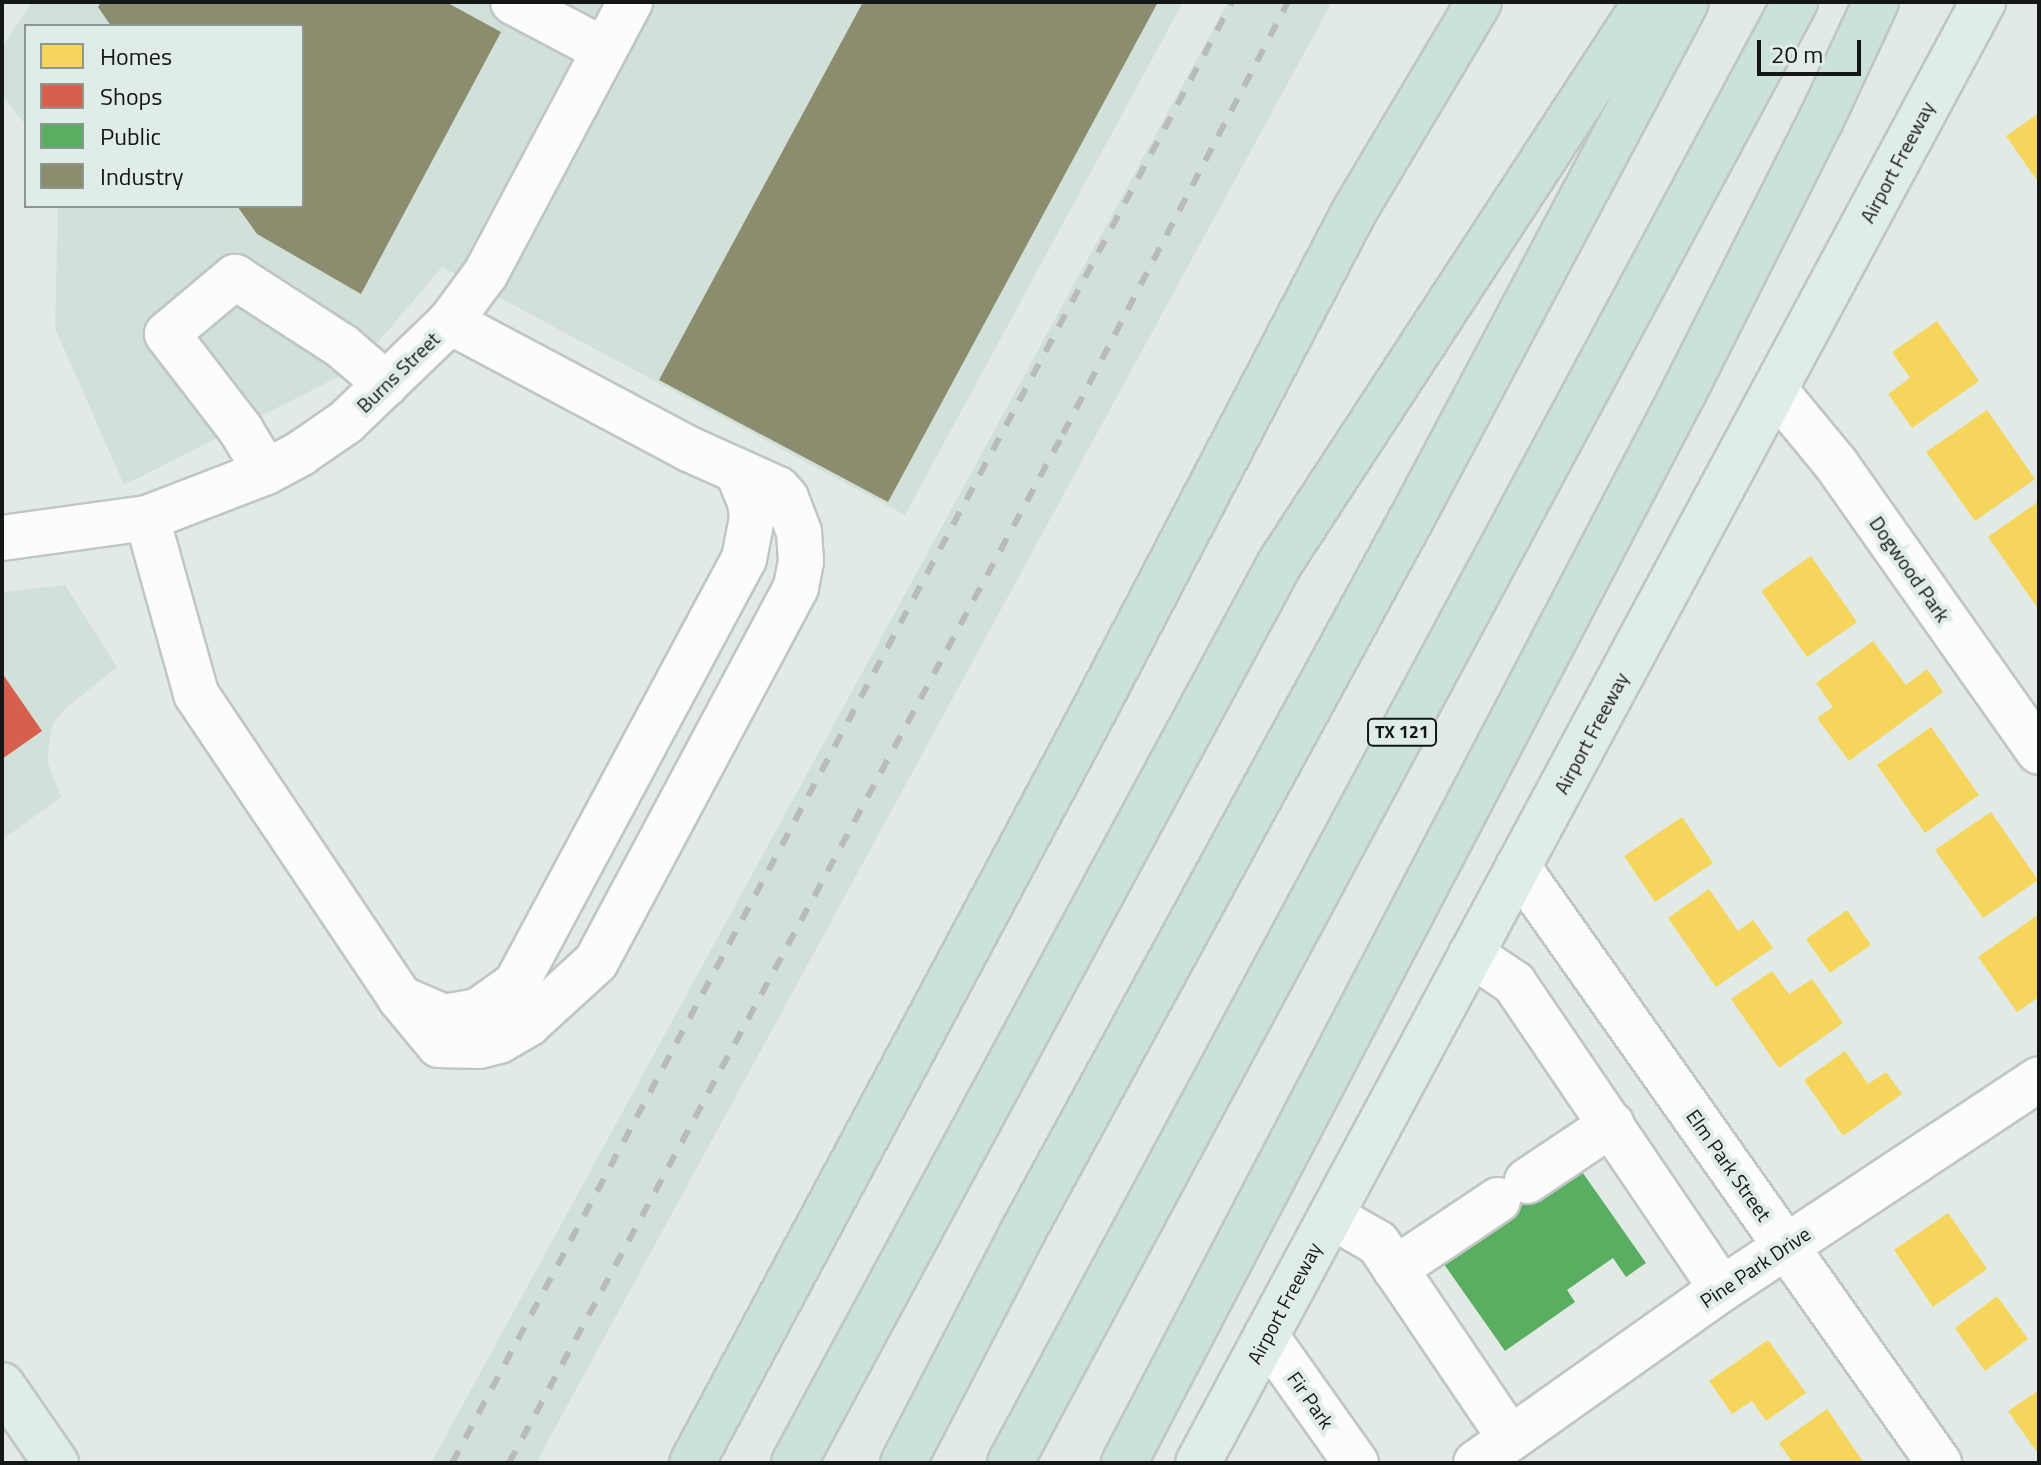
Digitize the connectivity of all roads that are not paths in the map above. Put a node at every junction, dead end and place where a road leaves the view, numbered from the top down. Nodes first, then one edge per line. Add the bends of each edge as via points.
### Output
1 (513, 2) edge
2 (630, 2) edge
3 (1479, 2) edge
4 (1646, 2) edge
5 (1686, 2) edge
6 (1795, 2) edge
7 (1876, 2) edge
8 (1983, 2) edge
9 (604, 50) junction
10 (450, 322) junction
11 (386, 384) junction
12 (1775, 390) junction
13 (266, 472) junction
14 (738, 472) junction
15 (147, 518) junction
16 (2, 538) edge
17 (2039, 752) edge
18 (1518, 867) junction
19 (1471, 954) junction
20 (400, 998) junction
21 (2039, 1079) edge
22 (1612, 1124) junction
23 (1331, 1216) junction
24 (1786, 1246) junction
25 (1395, 1269) junction
26 (1722, 1289) junction
27 (1266, 1336) junction
28 (2, 1385) edge
29 (1493, 1451) edge
30 (56, 1463) edge
31 (692, 1463) edge
32 (794, 1463) edge
33 (903, 1463) edge
34 (1010, 1463) edge
35 (1124, 1463) edge
36 (1198, 1463) edge
37 (1356, 1463) edge
38 (1939, 1463) edge

1 - 9 street
2 - 9 street, Burns Street
3 - 31 highway via 1355,210
4 - 32 highway via 1280,563
5 - 33 highway
6 - 34 highway, TX 121
7 - 35 highway via 1684,392
8 - 12 main road, Airport Freeway
9 - 10 street, Burns Street via 486,273
10 - 11 street, Burns Street
10 - 14 street
11 - 13 street, Burns Street via 346,422
11 - 13 street via 343,347 235,277 167,334 241,430
12 - 17 street, Dogwood Park via 1836,464
12 - 18 main road, Airport Freeway
13 - 15 street, Burns Street
14 - 20 street via 752,518 744,559 516,984 478,1011 444,1017
14 - 20 street via 778,489 786,498 799,532 796,587 596,962 528,1024 479,1046 439,1045
15 - 16 street, Burns Street
15 - 20 street via 196,694
18 - 19 main road, Airport Freeway
18 - 24 street, Elm Park Street
19 - 22 street via 1514,983
19 - 23 main road, Airport Freeway
21 - 24 street, Pine Park Drive
22 - 25 street
22 - 26 street
23 - 25 street via 1378,1243
23 - 27 main road, Airport Freeway
24 - 26 street, Pine Park Drive
24 - 38 street, Elm Park Street
25 - 29 street
26 - 29 street, Pine Park Drive
27 - 36 main road, Airport Freeway
27 - 37 street, Fir Park
28 - 30 main road

